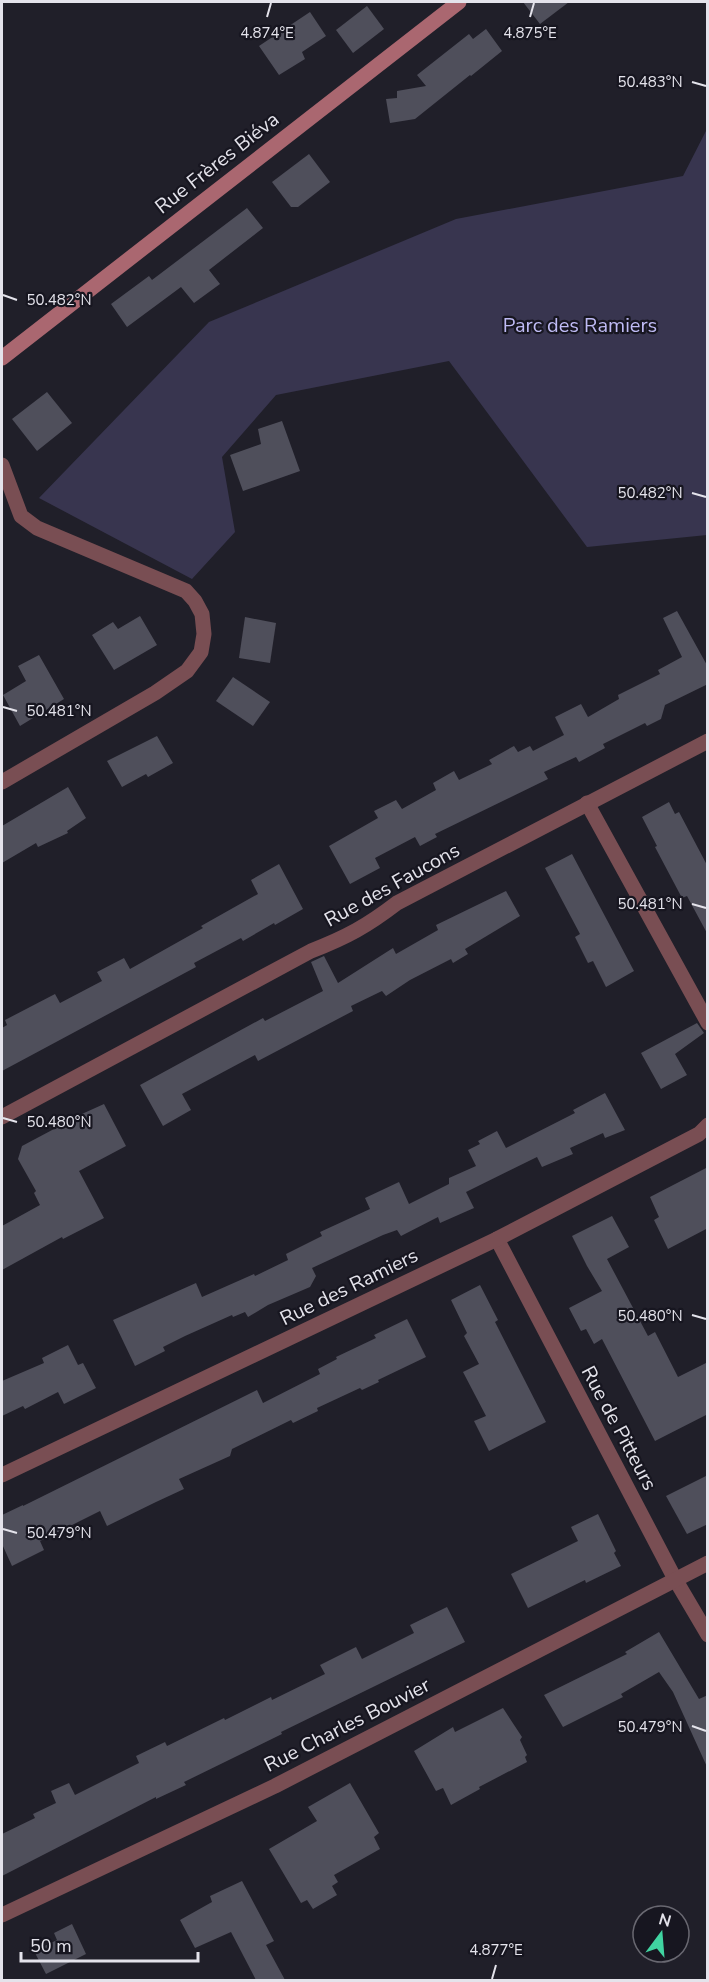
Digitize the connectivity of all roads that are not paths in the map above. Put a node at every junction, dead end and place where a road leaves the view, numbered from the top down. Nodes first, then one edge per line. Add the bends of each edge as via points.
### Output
1 (459, 2) edge
2 (2, 358) edge
3 (2, 465) edge
4 (708, 741) edge
5 (2, 782) edge
6 (587, 803) junction
7 (708, 1023) edge
8 (2, 1117) edge
9 (708, 1125) edge
10 (496, 1239) junction
11 (2, 1474) edge
12 (708, 1563) edge
13 (675, 1580) junction
14 (708, 1635) edge
15 (2, 1915) edge

1 - 2 street, Rue Frères Biéva
3 - 5 street via 21,516 37,528 186,591 201,614 204,634 201,652 188,671
4 - 6 street, Rue des Faucons
6 - 7 street
6 - 8 street, Rue des Faucons via 398,903 349,936 311,951
9 - 10 street, Rue des Ramiers via 699,1134
10 - 11 street, Rue des Ramiers
10 - 13 street, Rue de Pitteurs
12 - 13 street, Rue Charles Bouvier
13 - 14 street, Rue de Pitteurs
13 - 15 street, Rue Charles Bouvier via 275,1786

